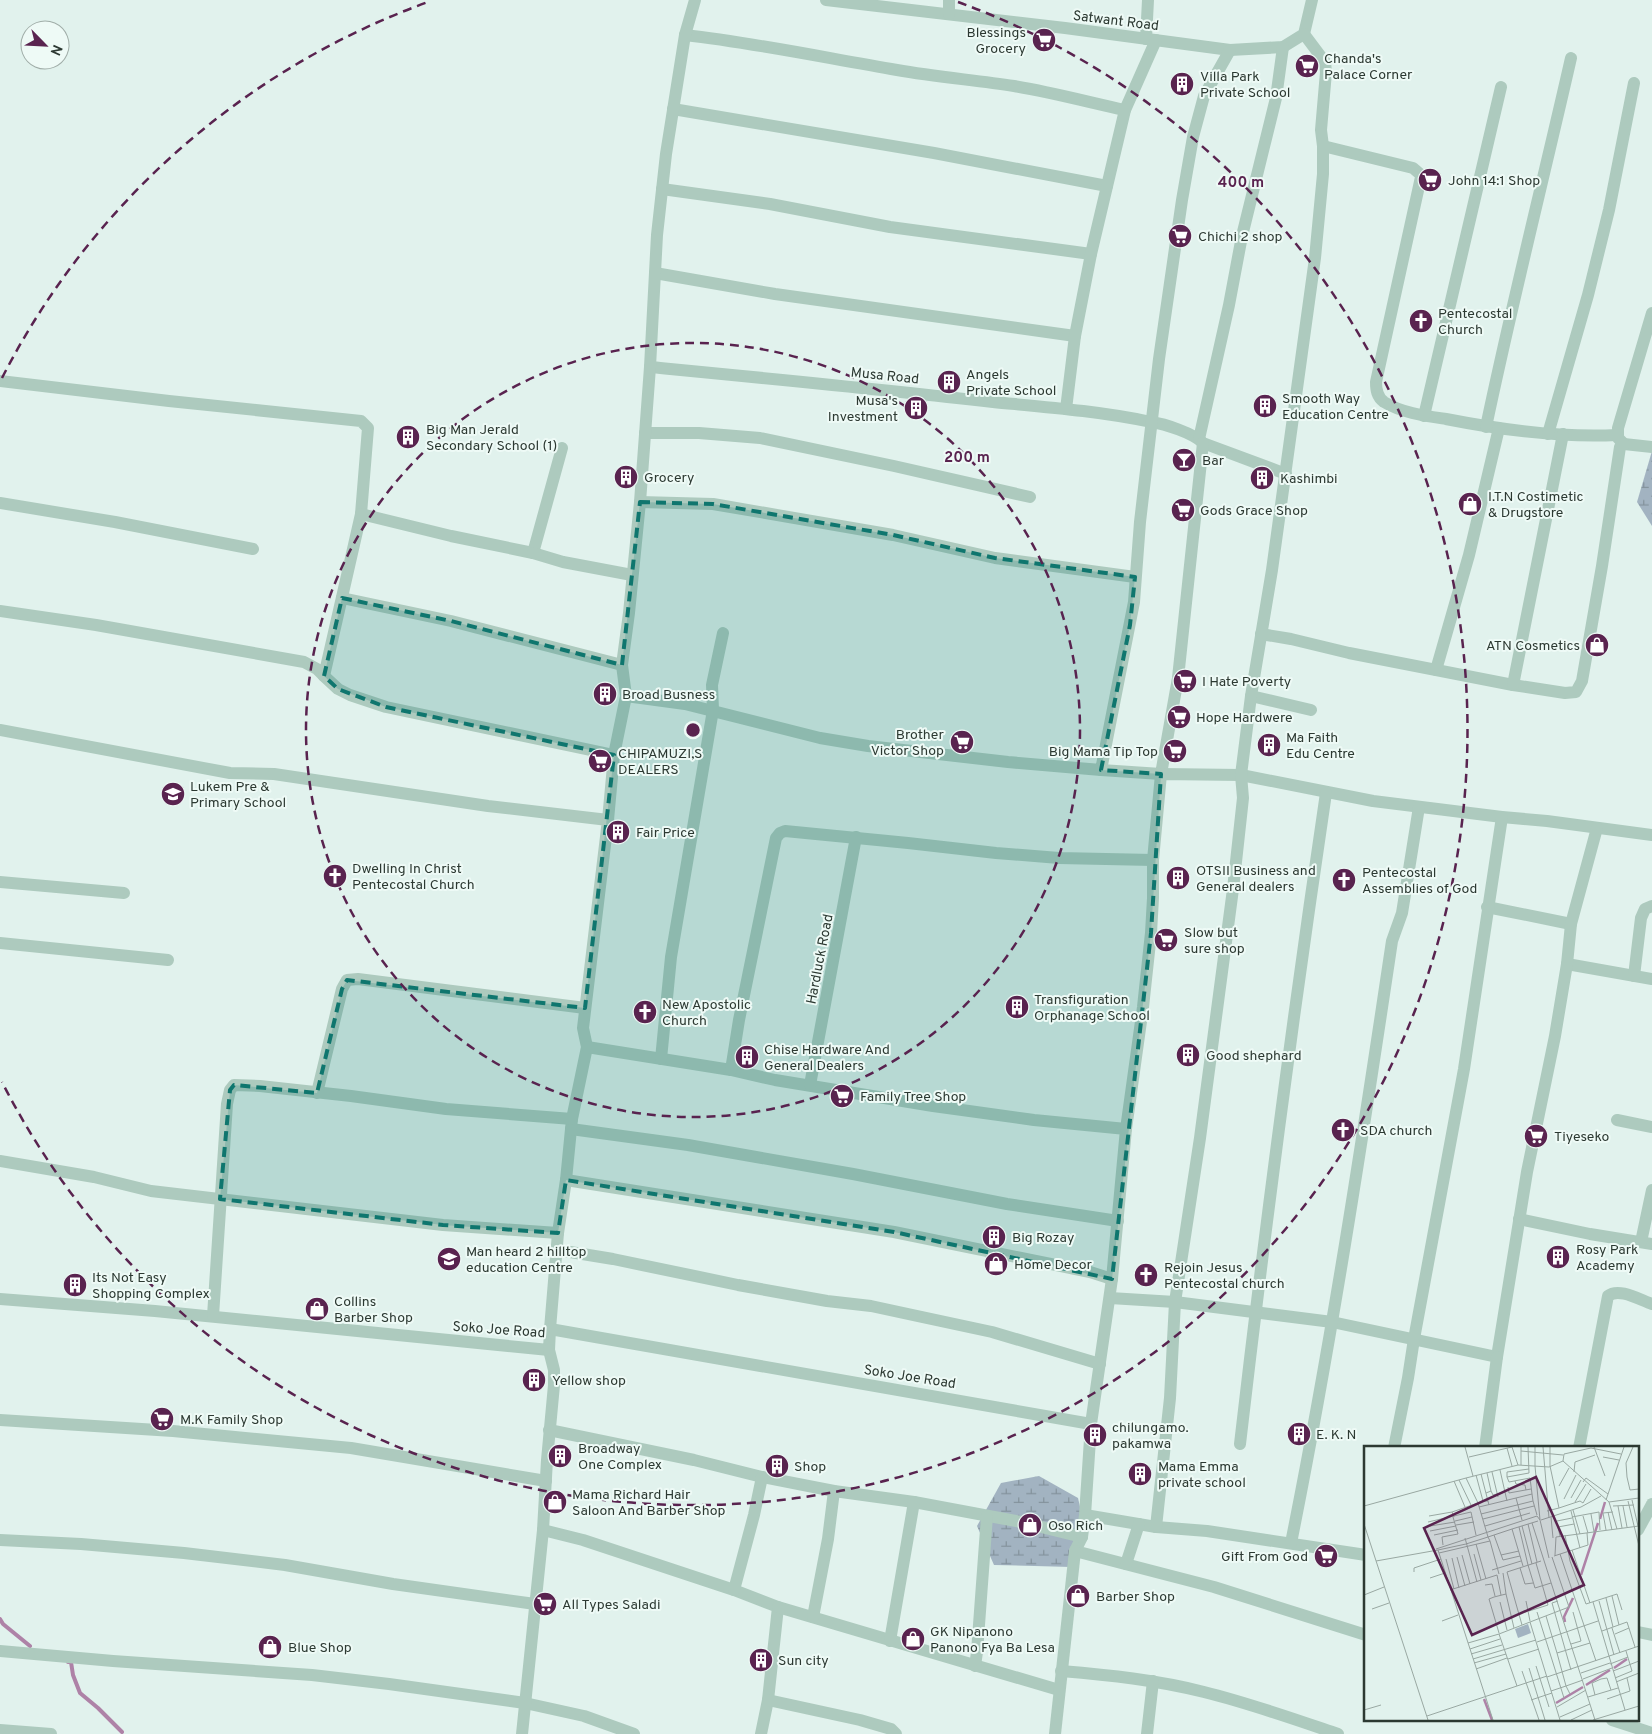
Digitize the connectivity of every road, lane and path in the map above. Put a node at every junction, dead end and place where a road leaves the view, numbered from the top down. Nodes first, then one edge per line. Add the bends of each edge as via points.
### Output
1 (695, 0) edge
2 (826, 0) edge
3 (949, 0) edge
4 (1148, 0) edge
5 (1312, 0) edge
6 (949, 14) junction
7 (1304, 34) junction
8 (684, 35) junction
9 (1151, 39) junction
10 (1283, 47) junction
11 (1230, 50) junction
12 (1571, 58) dead end
13 (1634, 83) dead end
14 (1501, 87) dead end
15 (673, 109) junction
16 (1125, 110) junction
17 (1323, 146) junction
18 (1107, 186) junction
19 (662, 189) junction
20 (1091, 254) junction
21 (655, 273) junction
22 (1652, 313) edge
23 (1075, 336) junction
24 (650, 367) junction
25 (0, 381) edge
26 (1066, 409) junction
27 (1424, 416) junction
28 (1152, 422) junction
29 (1493, 428) junction
30 (645, 433) junction
31 (1548, 434) junction
32 (1563, 434) junction
33 (1621, 440) junction
34 (1201, 441) junction
35 (1652, 447) edge
36 (562, 448) dead end
37 (1286, 474) junction
38 (1030, 497) dead end
39 (640, 502) junction
40 (0, 503) edge
41 (361, 514) junction
42 (253, 549) dead end
43 (533, 554) junction
44 (632, 575) junction
45 (1135, 577) junction
46 (342, 598) junction
47 (0, 611) edge
48 (723, 633) dead end
49 (1261, 634) junction
50 (622, 665) junction
51 (1436, 670) junction
52 (324, 676) junction
53 (1513, 685) junction
54 (626, 696) junction
55 (1251, 696) junction
56 (712, 710) junction
57 (1311, 710) dead end
58 (0, 730) edge
59 (614, 755) junction
60 (1101, 770) junction
61 (1161, 774) junction
62 (1241, 775) junction
63 (1326, 793) junction
64 (1419, 807) junction
65 (1502, 817) junction
66 (608, 820) junction
67 (1597, 828) junction
68 (1652, 835) edge
69 (856, 837) junction
70 (1153, 860) junction
71 (0, 882) edge
72 (124, 893) dead end
73 (1652, 906) edge
74 (1487, 907) junction
75 (1571, 924) junction
76 (0, 943) edge
77 (168, 960) dead end
78 (1567, 964) junction
79 (1634, 976) junction
80 (1652, 979) edge
81 (585, 1008) junction
82 (587, 1047) junction
83 (661, 1059) junction
84 (731, 1070) junction
85 (810, 1085) junction
86 (317, 1093) junction
87 (1617, 1120) dead end
88 (572, 1124) junction
89 (1652, 1128) edge
90 (1126, 1129) junction
91 (0, 1160) edge
92 (566, 1180) junction
93 (1652, 1190) edge
94 (220, 1199) junction
95 (1520, 1219) junction
96 (1118, 1221) junction
97 (558, 1233) junction
98 (1647, 1243) edge
99 (558, 1250) junction
100 (1112, 1279) junction
101 (1110, 1298) junction
102 (0, 1299) edge
103 (1175, 1302) junction
104 (1652, 1304) edge
105 (1255, 1312) junction
106 (213, 1316) junction
107 (1332, 1322) junction
108 (550, 1329) junction
109 (1414, 1339) junction
110 (549, 1350) junction
111 (1497, 1357) junction
112 (1100, 1364) junction
113 (0, 1420) edge
114 (1091, 1424) junction
115 (549, 1430) junction
116 (1240, 1444) dead end
117 (1394, 1446) edge
118 (1485, 1446) edge
119 (1579, 1446) edge
120 (762, 1477) junction
121 (546, 1481) junction
122 (834, 1491) junction
123 (914, 1502) junction
124 (1652, 1504) edge
125 (1085, 1515) junction
126 (987, 1516) junction
127 (1139, 1524) junction
128 (1640, 1526) edge
129 (1156, 1527) junction
130 (543, 1530) junction
131 (1082, 1537) junction
132 (0, 1540) edge
133 (1291, 1543) junction
134 (1075, 1551) junction
135 (1364, 1555) edge
136 (1126, 1564) junction
137 (734, 1590) junction
138 (535, 1604) junction
139 (778, 1607) junction
140 (813, 1618) junction
141 (1364, 1634) edge
142 (890, 1641) junction
143 (0, 1651) edge
144 (975, 1666) junction
145 (1061, 1671) junction
146 (1153, 1681) junction
147 (1059, 1690) junction
148 (768, 1700) junction
149 (526, 1703) junction
150 (1618, 1722) edge
151 (0, 1730) edge
152 (1652, 1733) edge
153 (51, 1734) edge
154 (522, 1734) edge
155 (634, 1734) edge
156 (761, 1734) edge
157 (896, 1734) edge
158 (1055, 1734) edge
159 (1147, 1734) edge
160 (1338, 1734) edge

1 - 8 street
2 - 6 street, Satwant Road
3 - 6 street
4 - 9 street
5 - 7 street
6 - 9 street, Satwant Road
7 - 10 street, Satwant Road
7 - 17 street via 1325,62
8 - 15 street
8 - 16 street via 1028,89
9 - 11 street, Satwant Road
9 - 16 street
10 - 11 street, Satwant Road
10 - 34 street via 1276,98 1242,236
11 - 28 street via 1204,96 1193,137
12 - 29 street via 1499,366
13 - 31 street via 1607,220
14 - 27 street
15 - 18 street
15 - 19 street
16 - 18 street
17 - 27 street via 1413,168 1420,174 1376,382 1379,397 1384,402
17 - 37 street via 1315,258
18 - 20 street
19 - 20 street via 770,204 890,227
19 - 21 street
20 - 23 street
21 - 23 street via 775,294
21 - 24 street
22 - 33 street via 1620,418
23 - 26 street
24 - 26 street, Musa Road
24 - 30 street
25 - 41 street via 361,421 368,428
26 - 28 street, Musa Road
27 - 29 street
28 - 34 street, Musa Road
28 - 45 street
29 - 31 street
29 - 51 street via 1469,556
30 - 38 street via 760,438
30 - 39 street
31 - 32 street
32 - 33 street
32 - 53 street
33 - 35 street
33 - 53 street via 1579,688 1572,694
34 - 37 street, Musa Road
34 - 61 street via 1178,678
36 - 43 street
37 - 49 street
39 - 44 street
39 - 45 street via 713,504 893,535 995,558
40 - 42 street
41 - 43 street
41 - 46 street
43 - 44 street
44 - 50 street
45 - 60 street via 1134,602
46 - 50 street via 450,621
46 - 52 street
47 - 52 street via 296,660 317,669
48 - 56 street via 712,685
49 - 51 street
49 - 55 street
50 - 54 street
51 - 53 street
52 - 59 street via 350,695 386,707
54 - 56 street
54 - 59 street
55 - 57 street
55 - 62 street
56 - 60 street via 820,738 868,746
56 - 83 street via 672,957
58 - 66 street via 230,773 274,774 488,806
59 - 66 street
60 - 61 street
61 - 62 street
61 - 70 street
62 - 63 street
62 - 103 street via 1242,798 1233,889
63 - 64 street
63 - 105 street
64 - 65 street
64 - 107 street via 1402,913 1392,941
65 - 67 street
65 - 74 street
66 - 81 street
67 - 68 street
67 - 75 street
69 - 70 street via 996,854
69 - 84 street via 785,831 776,838
69 - 85 street, Hardluck Road
70 - 90 street via 1151,933
71 - 72 street
73 - 79 street via 1645,908 1641,918
74 - 75 street
74 - 109 street via 1464,1069
75 - 78 street
76 - 77 street
78 - 79 street
78 - 95 street
79 - 80 street
81 - 82 street via 583,1028
81 - 86 street via 347,980 342,989
82 - 83 street
82 - 88 street
83 - 84 street
84 - 85 street
85 - 90 street via 981,1113
86 - 88 street
86 - 94 street via 234,1085 227,1104
87 - 89 street
88 - 92 street
88 - 96 street via 1007,1204
90 - 96 street
91 - 94 street via 151,1191
92 - 97 street
92 - 100 street via 894,1232
93 - 98 street
94 - 97 street via 443,1225
94 - 106 street
95 - 98 street
95 - 111 street
96 - 100 street
97 - 99 street
99 - 108 street
99 - 112 street via 738,1285 880,1308 992,1332
100 - 101 street
101 - 103 street
101 - 112 street
102 - 106 street, Soko Joe Road
103 - 105 street
103 - 129 street via 1170,1398
104 - 119 street via 1619,1292 1608,1296
105 - 107 street
105 - 116 street
106 - 110 street, Soko Joe Road
107 - 109 street
107 - 133 street
108 - 110 street, Soko Joe Road
108 - 114 street, Soko Joe Road
109 - 111 street
109 - 117 street
110 - 115 street via 554,1370
111 - 118 street
112 - 114 street
113 - 121 street via 173,1431 351,1448
114 - 125 street
115 - 120 street
115 - 121 street
120 - 122 street
120 - 137 street
121 - 130 street
122 - 123 street
122 - 140 street
123 - 126 street
123 - 142 street
124 - 128 street
125 - 127 street
125 - 131 street
126 - 131 street
126 - 144 street
127 - 129 street
127 - 136 street
129 - 133 street
130 - 137 street
130 - 138 street
131 - 134 street
132 - 138 street via 184,1553 284,1565
133 - 135 street
134 - 136 street
134 - 145 street
136 - 141 street
137 - 139 street
138 - 149 street
139 - 140 street
139 - 148 street
140 - 142 street
142 - 144 street
143 - 149 street via 312,1675
144 - 147 street
145 - 146 street
145 - 147 street
146 - 159 street
146 - 160 street via 1224,1697
147 - 158 street
148 - 156 street
148 - 157 street via 891,1728
149 - 154 street
149 - 155 street via 584,1716
150 - 152 street
151 - 153 street

